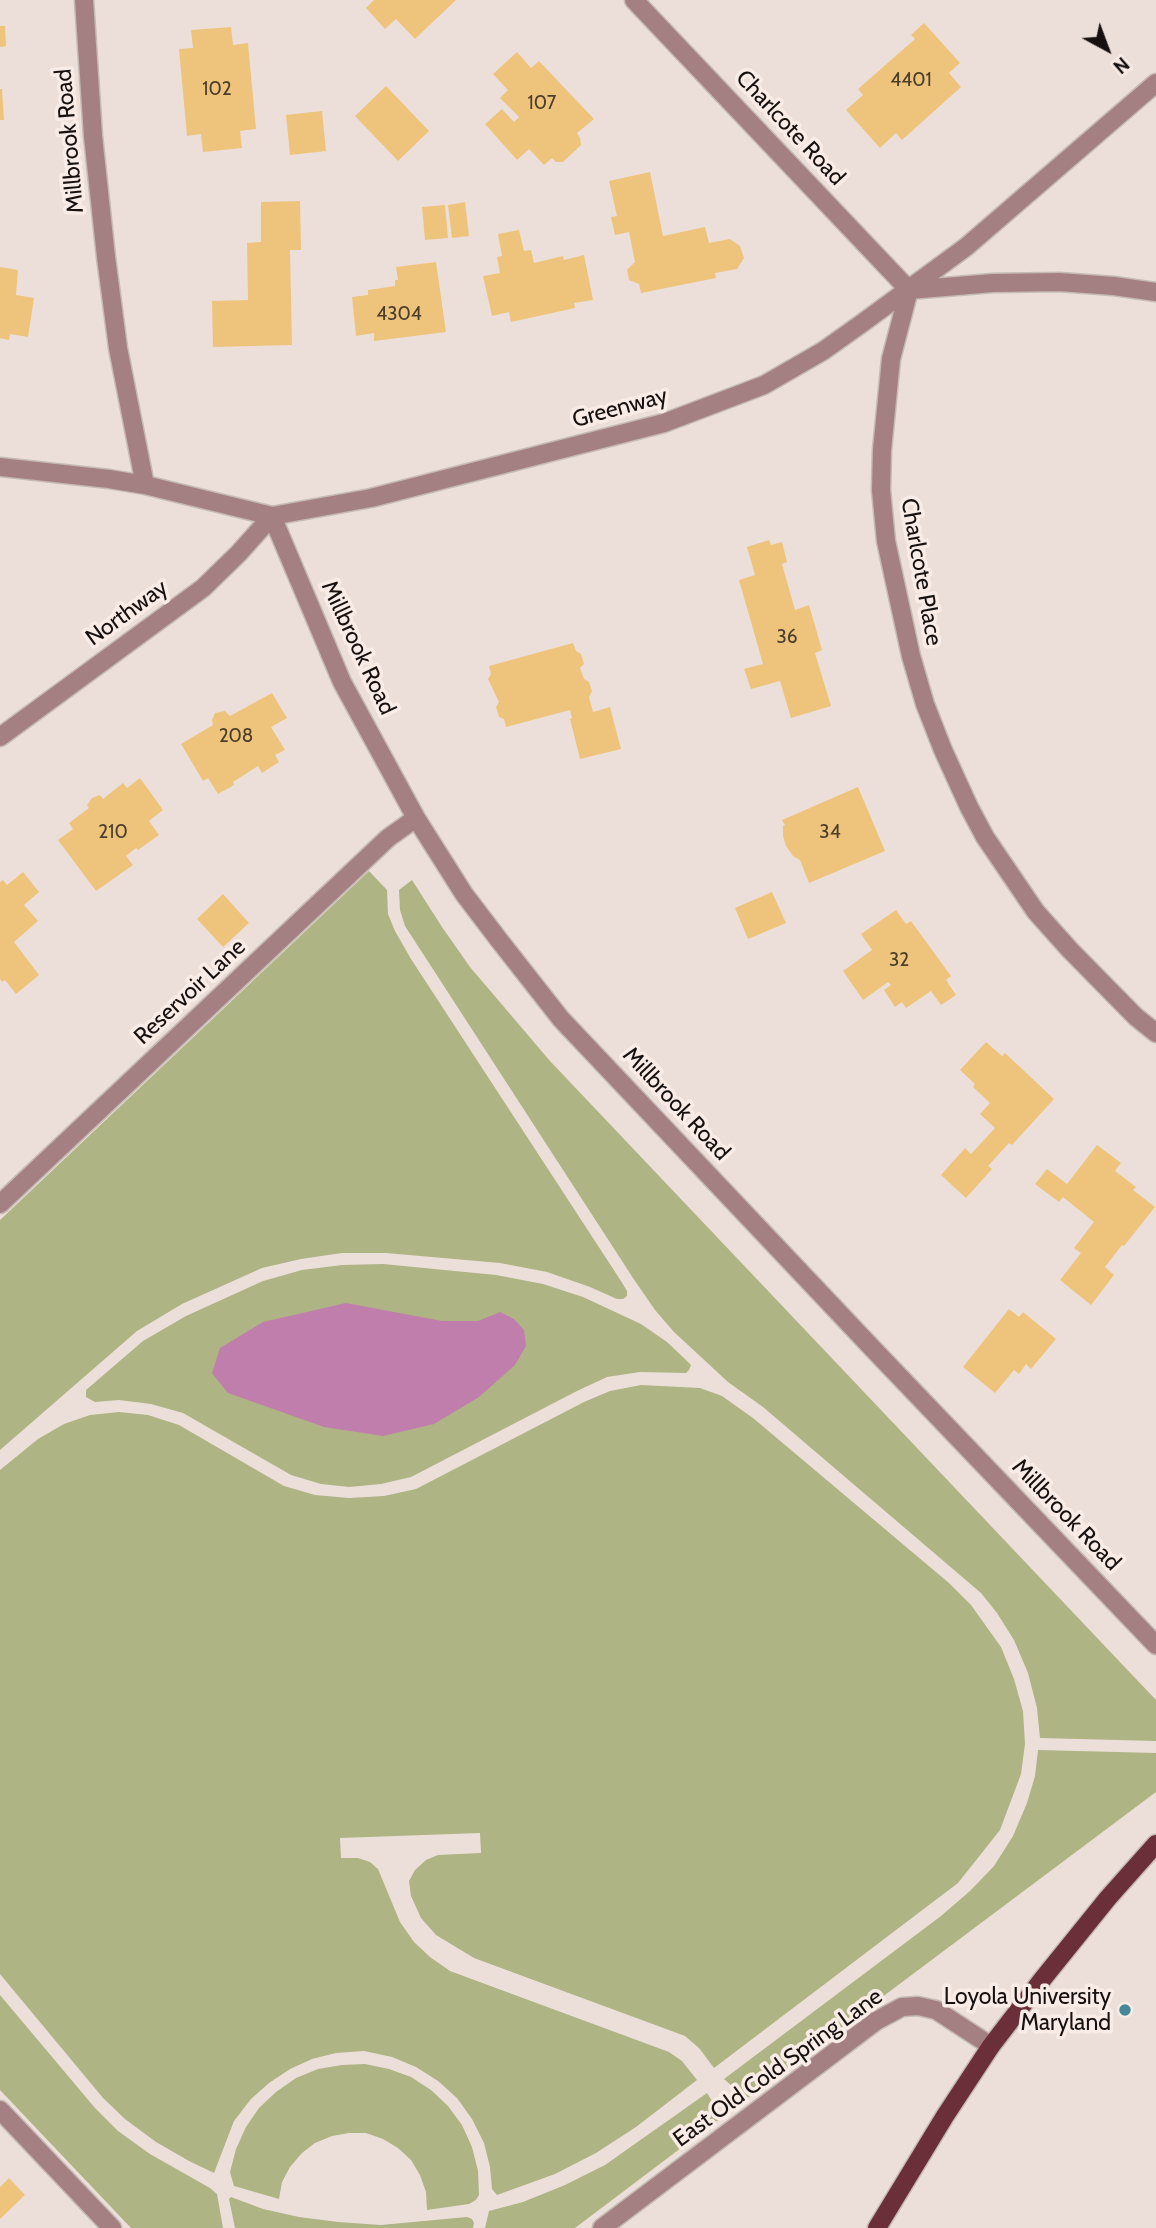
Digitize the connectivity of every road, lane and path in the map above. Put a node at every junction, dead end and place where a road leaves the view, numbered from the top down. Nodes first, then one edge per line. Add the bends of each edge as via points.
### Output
1 (84, 0) edge
2 (634, 0) edge
3 (1156, 83) edge
4 (909, 290) junction
5 (1156, 292) edge
6 (0, 467) edge
7 (145, 485) junction
8 (272, 516) junction
9 (0, 737) edge
10 (416, 818) junction
11 (1156, 1033) edge
12 (0, 1204) edge
13 (1156, 1645) edge
14 (1156, 1844) edge
15 (991, 2046) junction
16 (0, 2110) edge
17 (112, 2228) edge
18 (602, 2228) edge
19 (877, 2228) edge

1 - 7 street, Millbrook Road via 106,257 118,348
2 - 4 street, Charlcote Road
3 - 4 street, Greenway via 967,247
4 - 5 street via 1059,282
4 - 8 street, Greenway via 823,351 764,385 664,423 371,498
4 - 11 street, Charlcote Place via 891,359 881,490 888,554 925,704 969,807 1012,878 1070,950
6 - 7 street, Greenway
7 - 8 street, Greenway
8 - 9 street, Northway via 203,588
8 - 10 street, Millbrook Road via 342,682
10 - 12 street, Reservoir Lane via 388,838
10 - 13 street, Millbrook Road via 464,894 561,1019
14 - 15 main road
15 - 18 street, East Old Cold Spring Lane via 936,2010 902,2007 876,2021
15 - 19 main road
16 - 17 street

